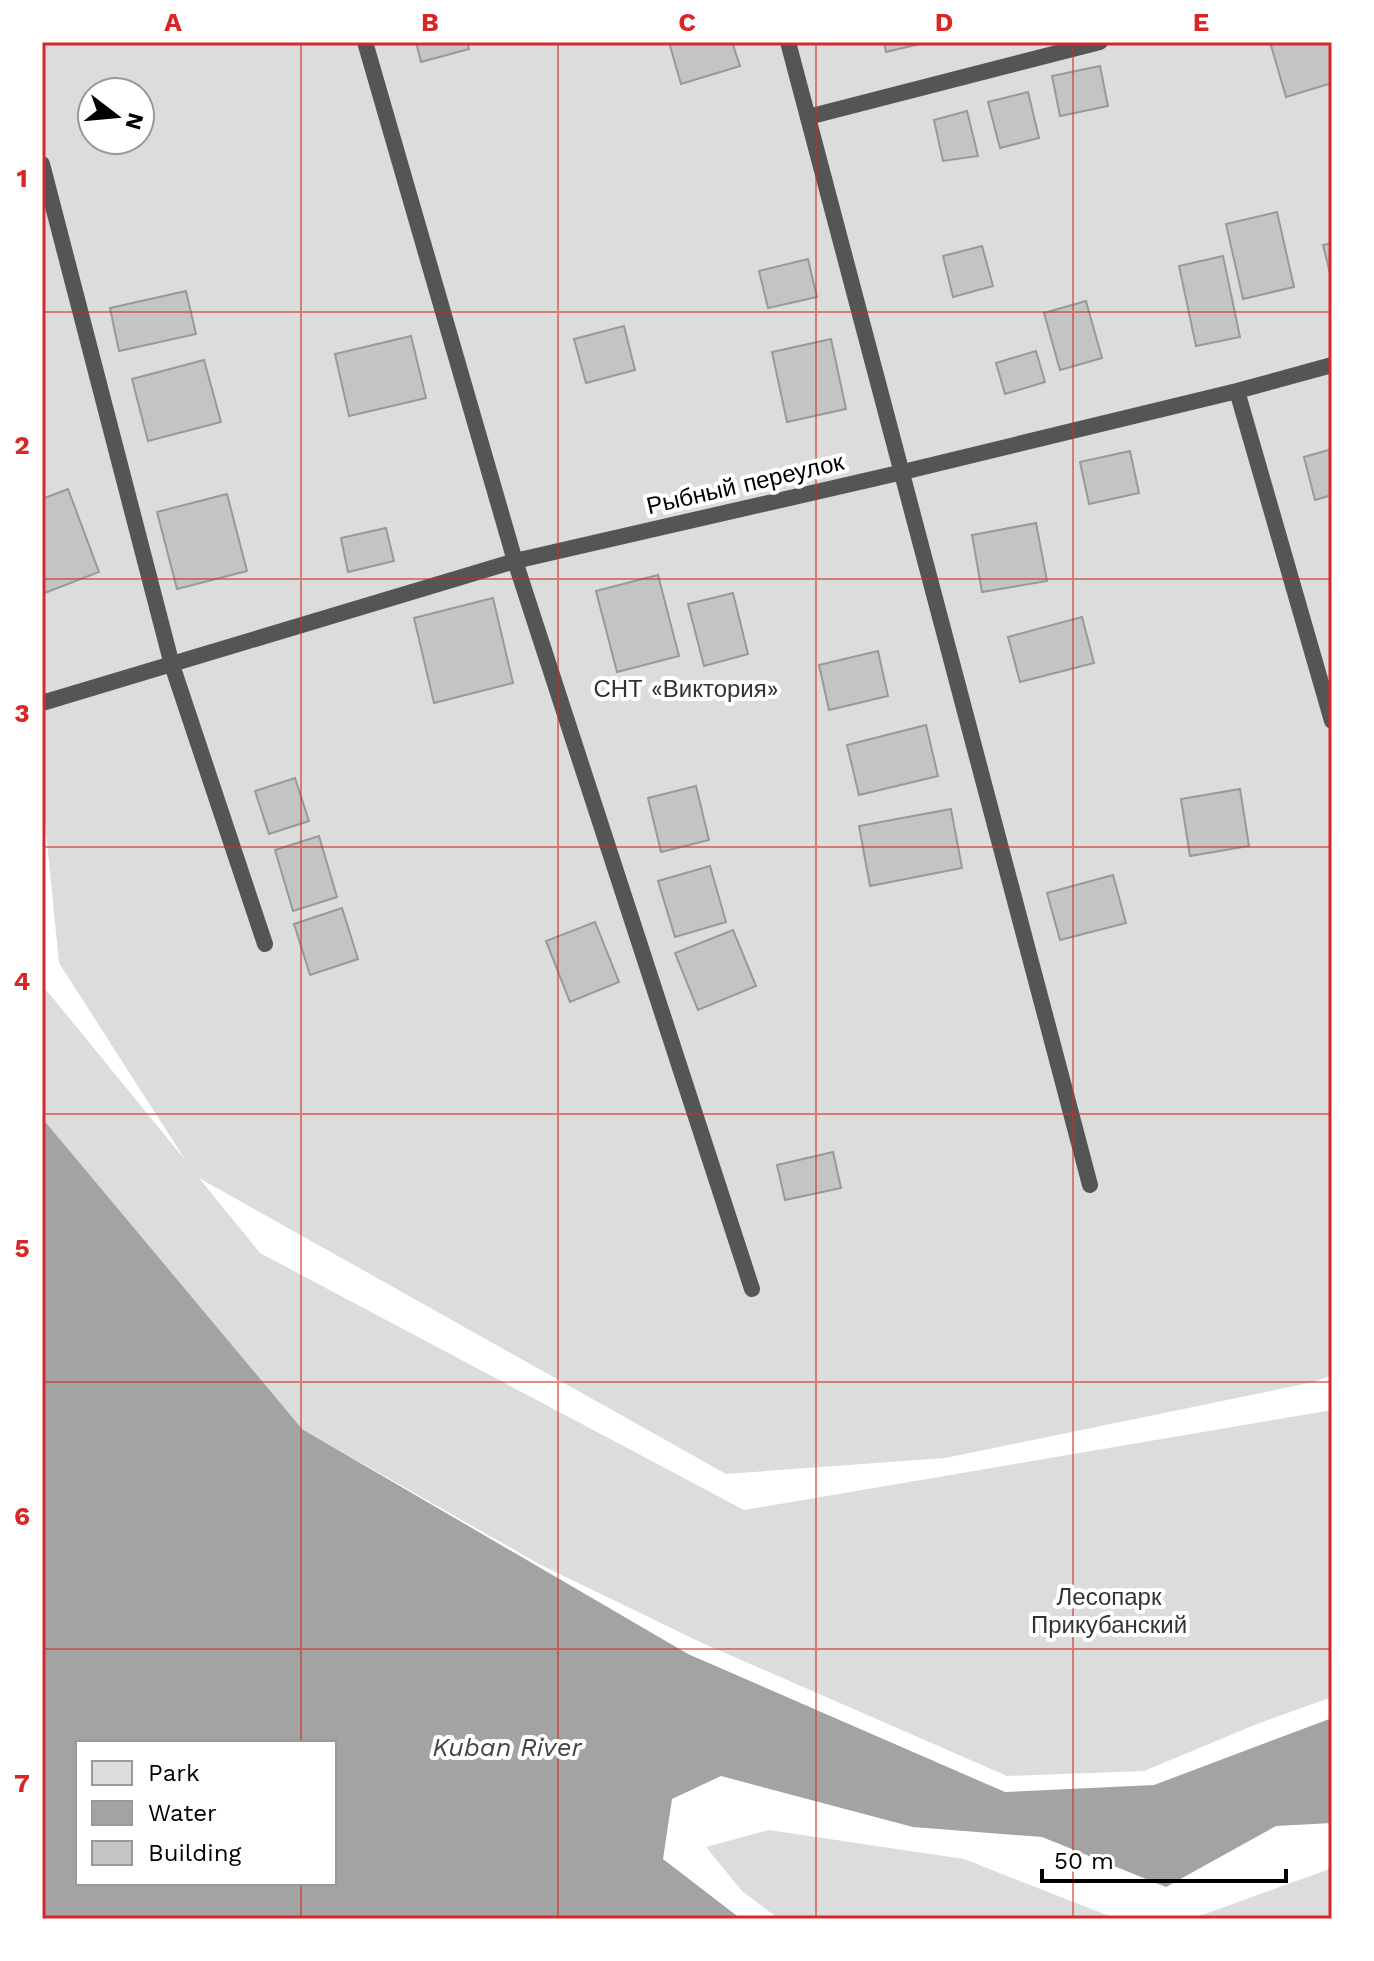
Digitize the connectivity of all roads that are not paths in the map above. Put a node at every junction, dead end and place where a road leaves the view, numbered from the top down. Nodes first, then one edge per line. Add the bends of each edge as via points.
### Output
1 (365, 42) edge
2 (788, 42) edge
3 (1100, 42) edge
4 (808, 117) junction
5 (42, 164) edge
6 (1332, 365) edge
7 (1237, 391) junction
8 (903, 472) junction
9 (515, 561) junction
10 (172, 665) junction
11 (42, 703) edge
12 (1332, 721) edge
13 (265, 944) dead end
14 (1090, 1185) dead end
15 (752, 1289) dead end

1 - 9 lane
2 - 4 lane
3 - 4 lane
4 - 8 lane
5 - 10 lane
6 - 7 lane, Рыбный переулок
7 - 8 lane, Рыбный переулок
7 - 12 lane
8 - 9 lane, Рыбный переулок
8 - 14 lane
9 - 10 lane, Рыбный переулок
9 - 15 lane
10 - 11 lane, Рыбный переулок
10 - 13 lane

